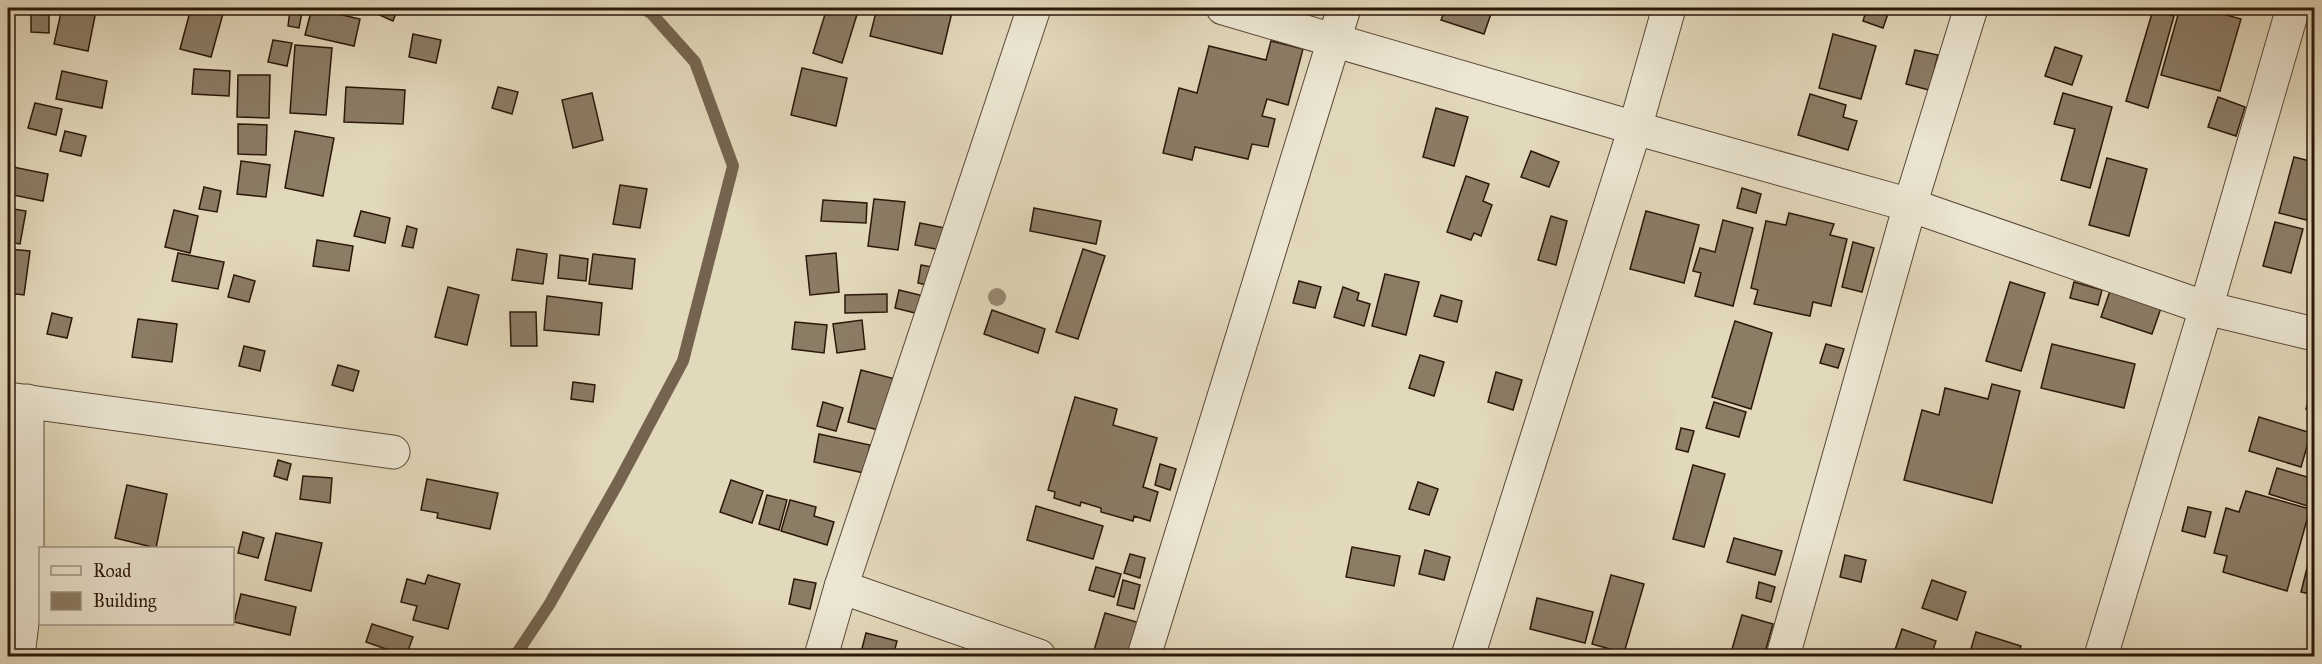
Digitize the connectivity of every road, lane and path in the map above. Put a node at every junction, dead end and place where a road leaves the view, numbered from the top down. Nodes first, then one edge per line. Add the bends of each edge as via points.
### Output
1 (1034, 8) edge
2 (1224, 8) edge
3 (1344, 8) edge
4 (1669, 8) edge
5 (1971, 8) edge
6 (2293, 8) edge
7 (1335, 39) junction
8 (1635, 128) junction
9 (1910, 205) junction
10 (2206, 308) junction
11 (2314, 334) edge
12 (17, 400) edge
13 (393, 453) dead end
14 (841, 587) junction
15 (18, 657) edge
16 (821, 657) edge
17 (1039, 657) edge
18 (1144, 657) edge
19 (1468, 657) edge
20 (1783, 657) edge
21 (2101, 657) edge

1 - 14 street
2 - 7 street
3 - 7 street
4 - 8 street
5 - 9 street
6 - 10 street
7 - 8 street
7 - 18 street
8 - 9 street
8 - 19 street
9 - 10 street
9 - 20 street
10 - 11 street
10 - 21 street
12 - 13 street
12 - 15 street via 27,581
14 - 16 street
14 - 17 street

